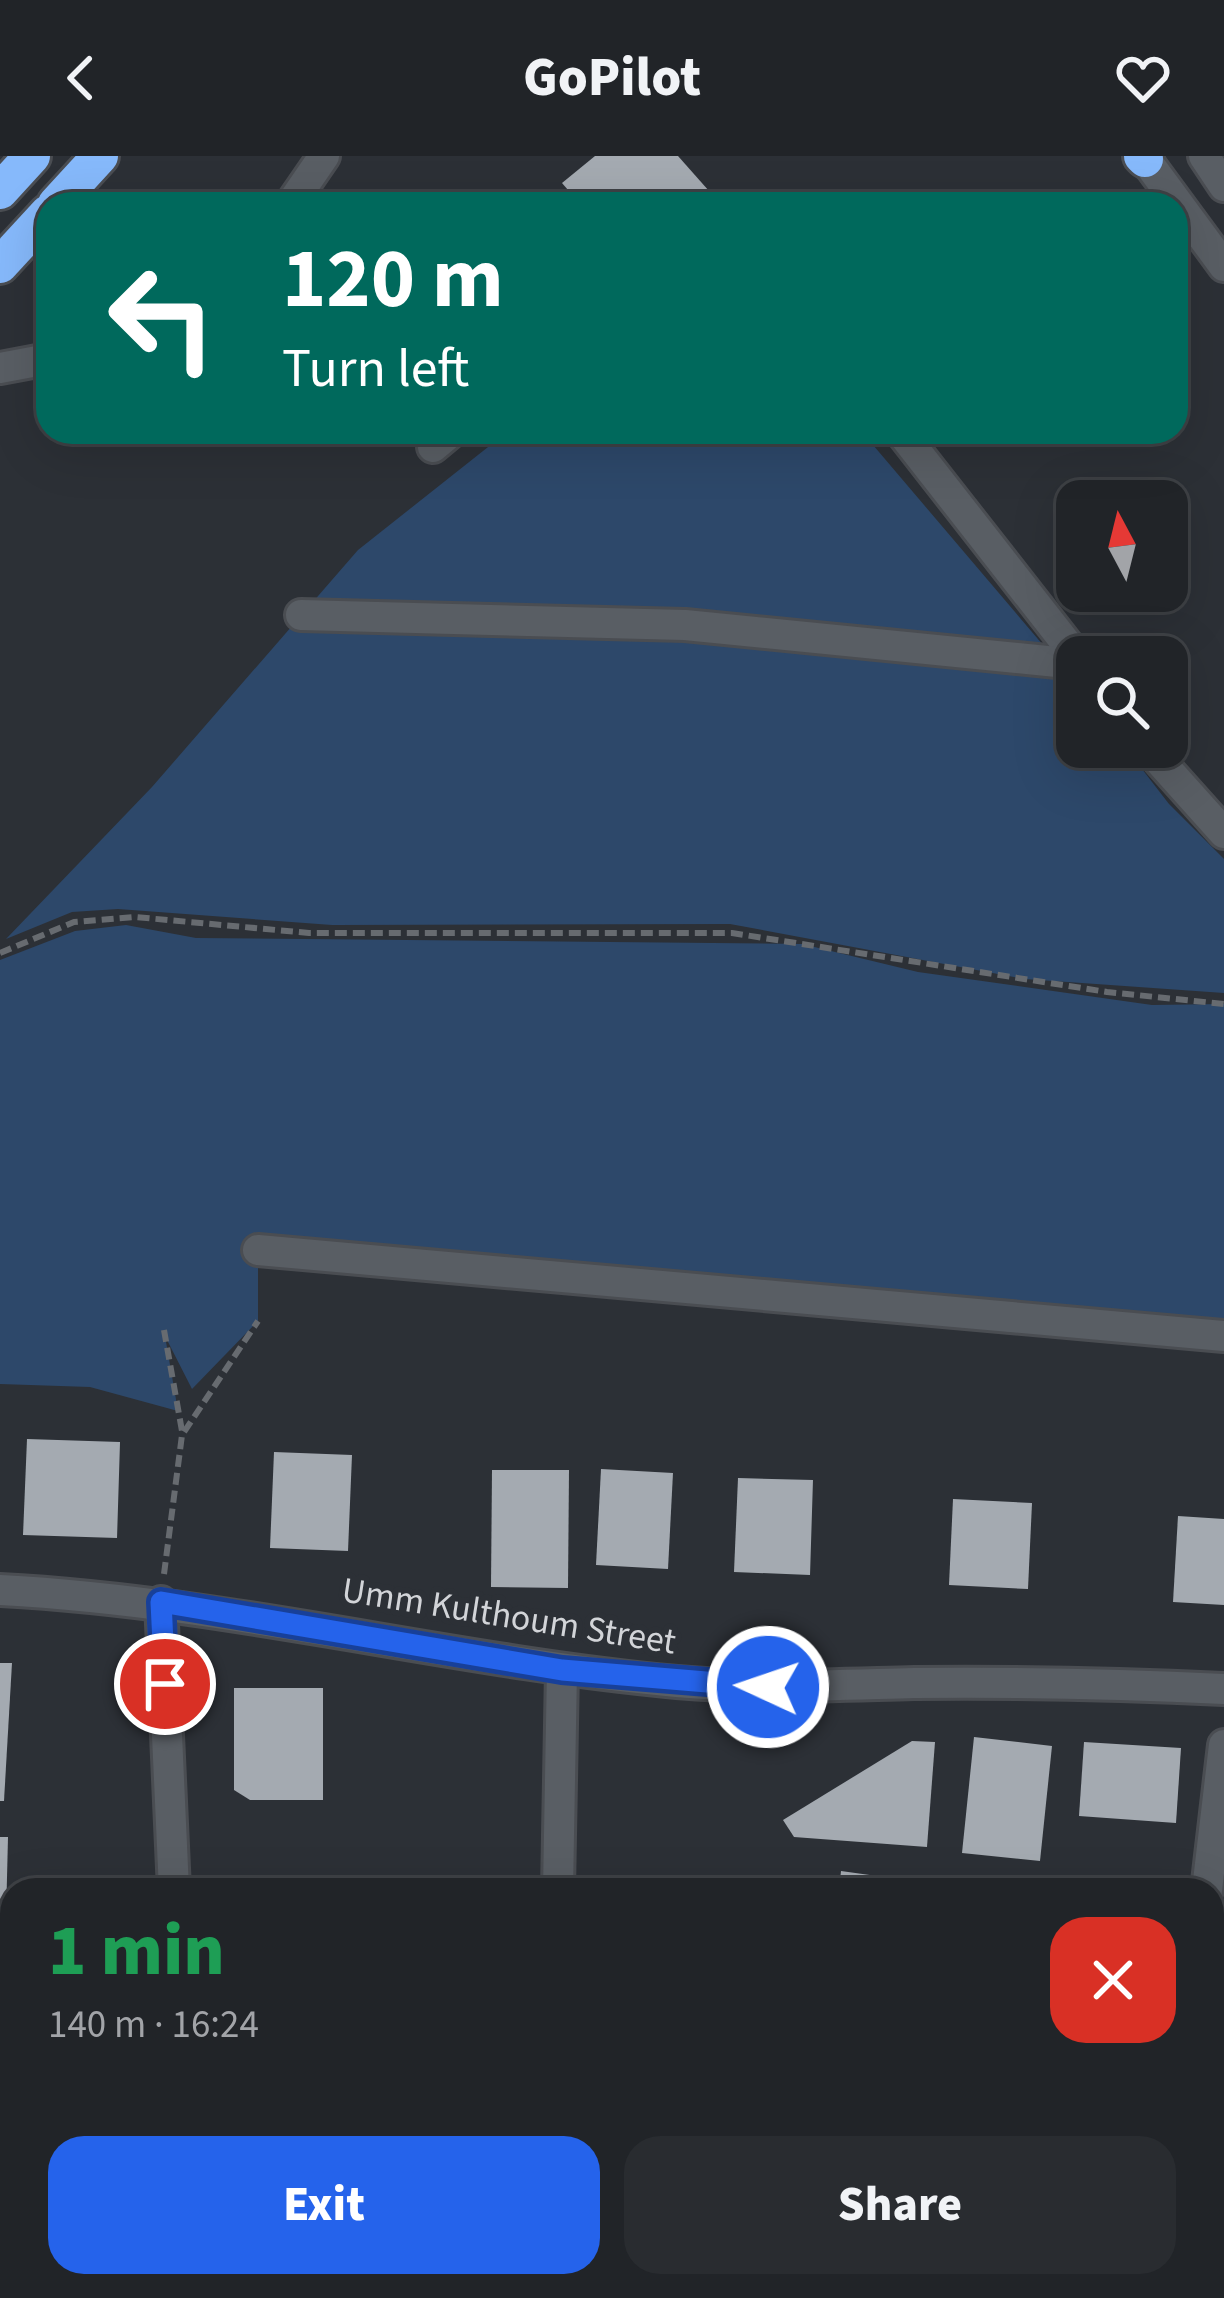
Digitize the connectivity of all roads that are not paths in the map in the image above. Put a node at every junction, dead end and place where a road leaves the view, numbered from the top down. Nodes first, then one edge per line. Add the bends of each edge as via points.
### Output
1 (32, 156) edge
2 (100, 156) edge
3 (324, 156) edge
4 (1204, 156) edge
5 (1143, 157) edge
6 (1224, 186) edge
7 (0, 191) edge
8 (67, 192) edge
9 (299, 192) edge
10 (1169, 192) edge
11 (1188, 218) edge
12 (36, 226) edge
13 (0, 266) edge
14 (1224, 266) edge
15 (36, 361) edge
16 (0, 368) edge
17 (910, 444) edge
18 (301, 615) dead end
19 (1058, 636) edge
20 (1056, 659) edge
21 (1166, 768) edge
22 (1224, 833) edge
23 (258, 1250) dead end
24 (1224, 1336) edge
25 (0, 1590) edge
26 (161, 1602) junction
27 (562, 1670) junction
28 (1224, 1689) edge
29 (1224, 1745) edge
30 (173, 1878) edge
31 (558, 1878) edge
32 (1208, 1878) edge

1 - 7 highway
2 - 8 highway
3 - 9 street
4 - 6 street
5 - 10 street
11 - 14 street
12 - 13 highway
15 - 16 street
17 - 19 street
18 - 20 street via 685,625
21 - 22 street
23 - 24 street
25 - 26 street, Umm Kulthoum Street
26 - 27 street, Umm Kulthoum Street
26 - 30 street
27 - 28 street, Umm Kulthoum Street via 768,1687 1069,1682
27 - 31 street
29 - 32 street

